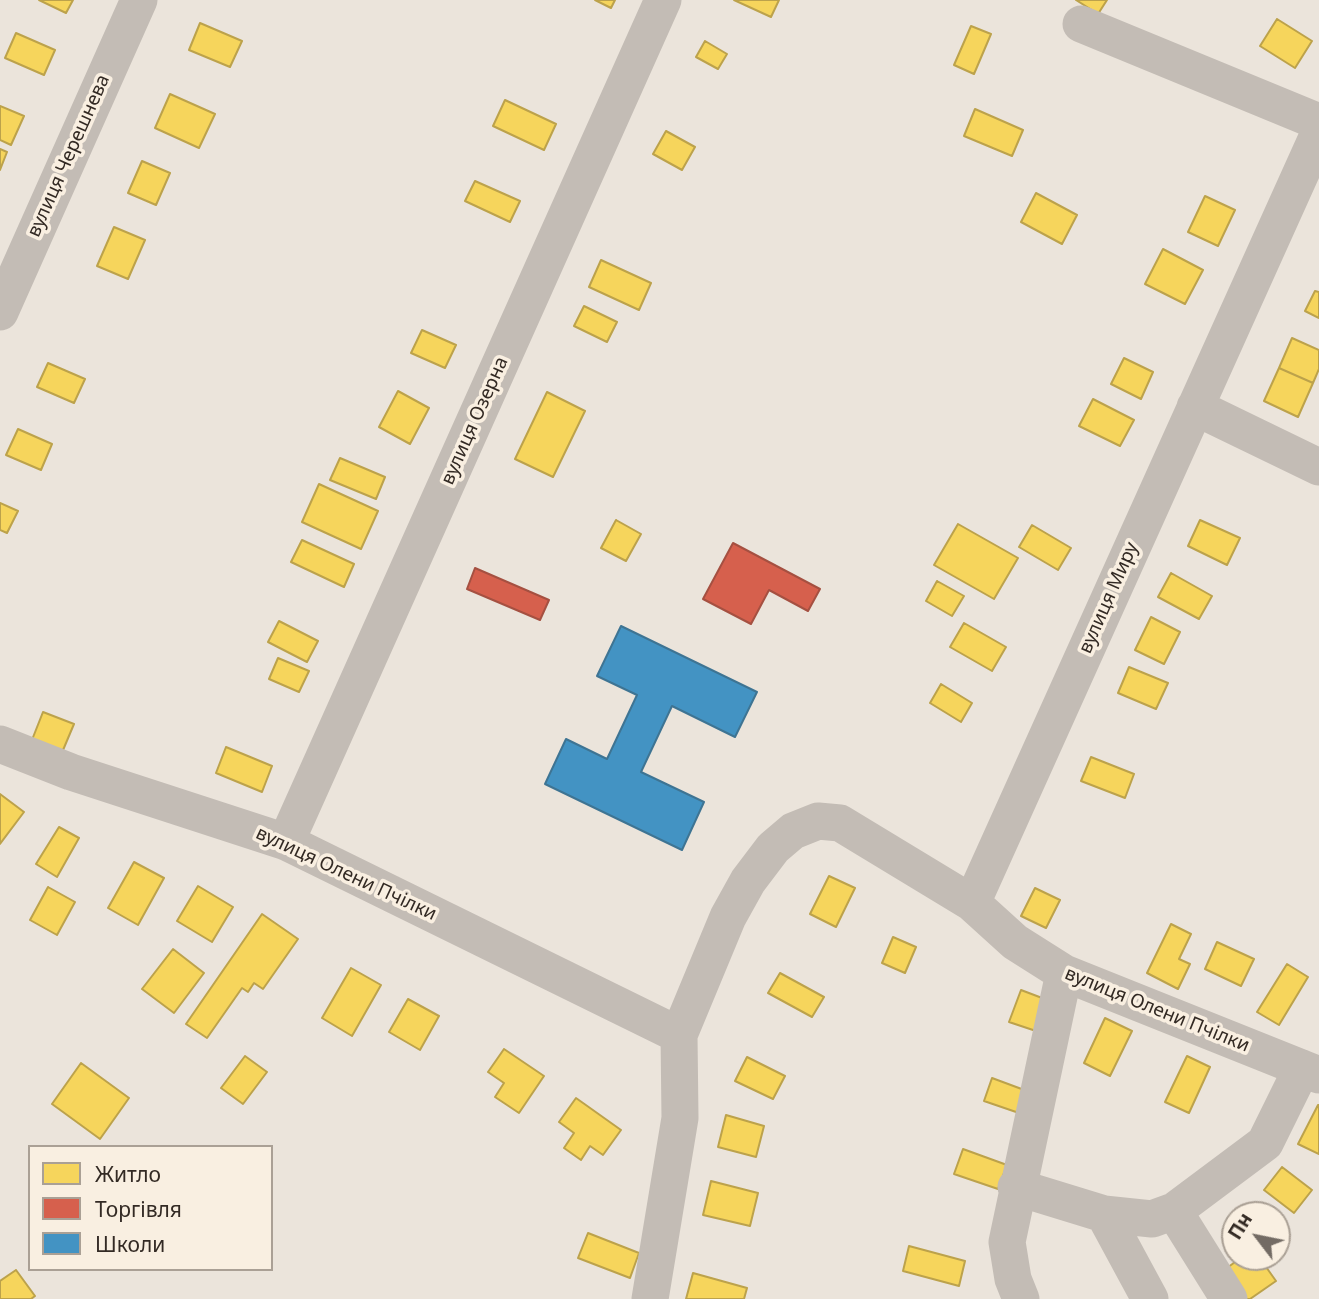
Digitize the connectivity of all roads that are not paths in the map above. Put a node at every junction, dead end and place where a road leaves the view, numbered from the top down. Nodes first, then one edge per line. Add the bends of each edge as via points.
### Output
1 (139, 0) edge
2 (663, 0) edge
3 (1080, 24) dead end
4 (1316, 141) edge
5 (0, 312) edge
6 (1195, 407) junction
7 (1319, 467) edge
8 (0, 744) edge
9 (286, 842) junction
10 (972, 903) junction
11 (1064, 973) junction
12 (680, 1035) junction
13 (1311, 1072) edge
14 (1016, 1187) junction
15 (1174, 1211) junction
16 (1104, 1214) junction
17 (650, 1299) edge
18 (1021, 1299) edge
19 (1150, 1299) edge
20 (1229, 1299) edge

1 - 5 street, вулиця Черешнева
2 - 9 street, вулиця Озерна
3 - 4 street
4 - 6 street, вулиця Миру
6 - 7 street
6 - 10 street, вулиця Миру
8 - 9 street, вулиця Олени Пчілки
9 - 12 street, вулиця Олени Пчілки
10 - 11 street, вулиця Олени Пчілки via 1015,942
10 - 12 street via 840,823 818,821 793,831 748,881 728,917
11 - 13 street, вулиця Олени Пчілки
11 - 14 street
12 - 17 street via 680,1118
13 - 15 street via 1265,1143
14 - 16 street
14 - 18 street via 1007,1242
15 - 16 street via 1152,1219
15 - 20 street
16 - 19 street

